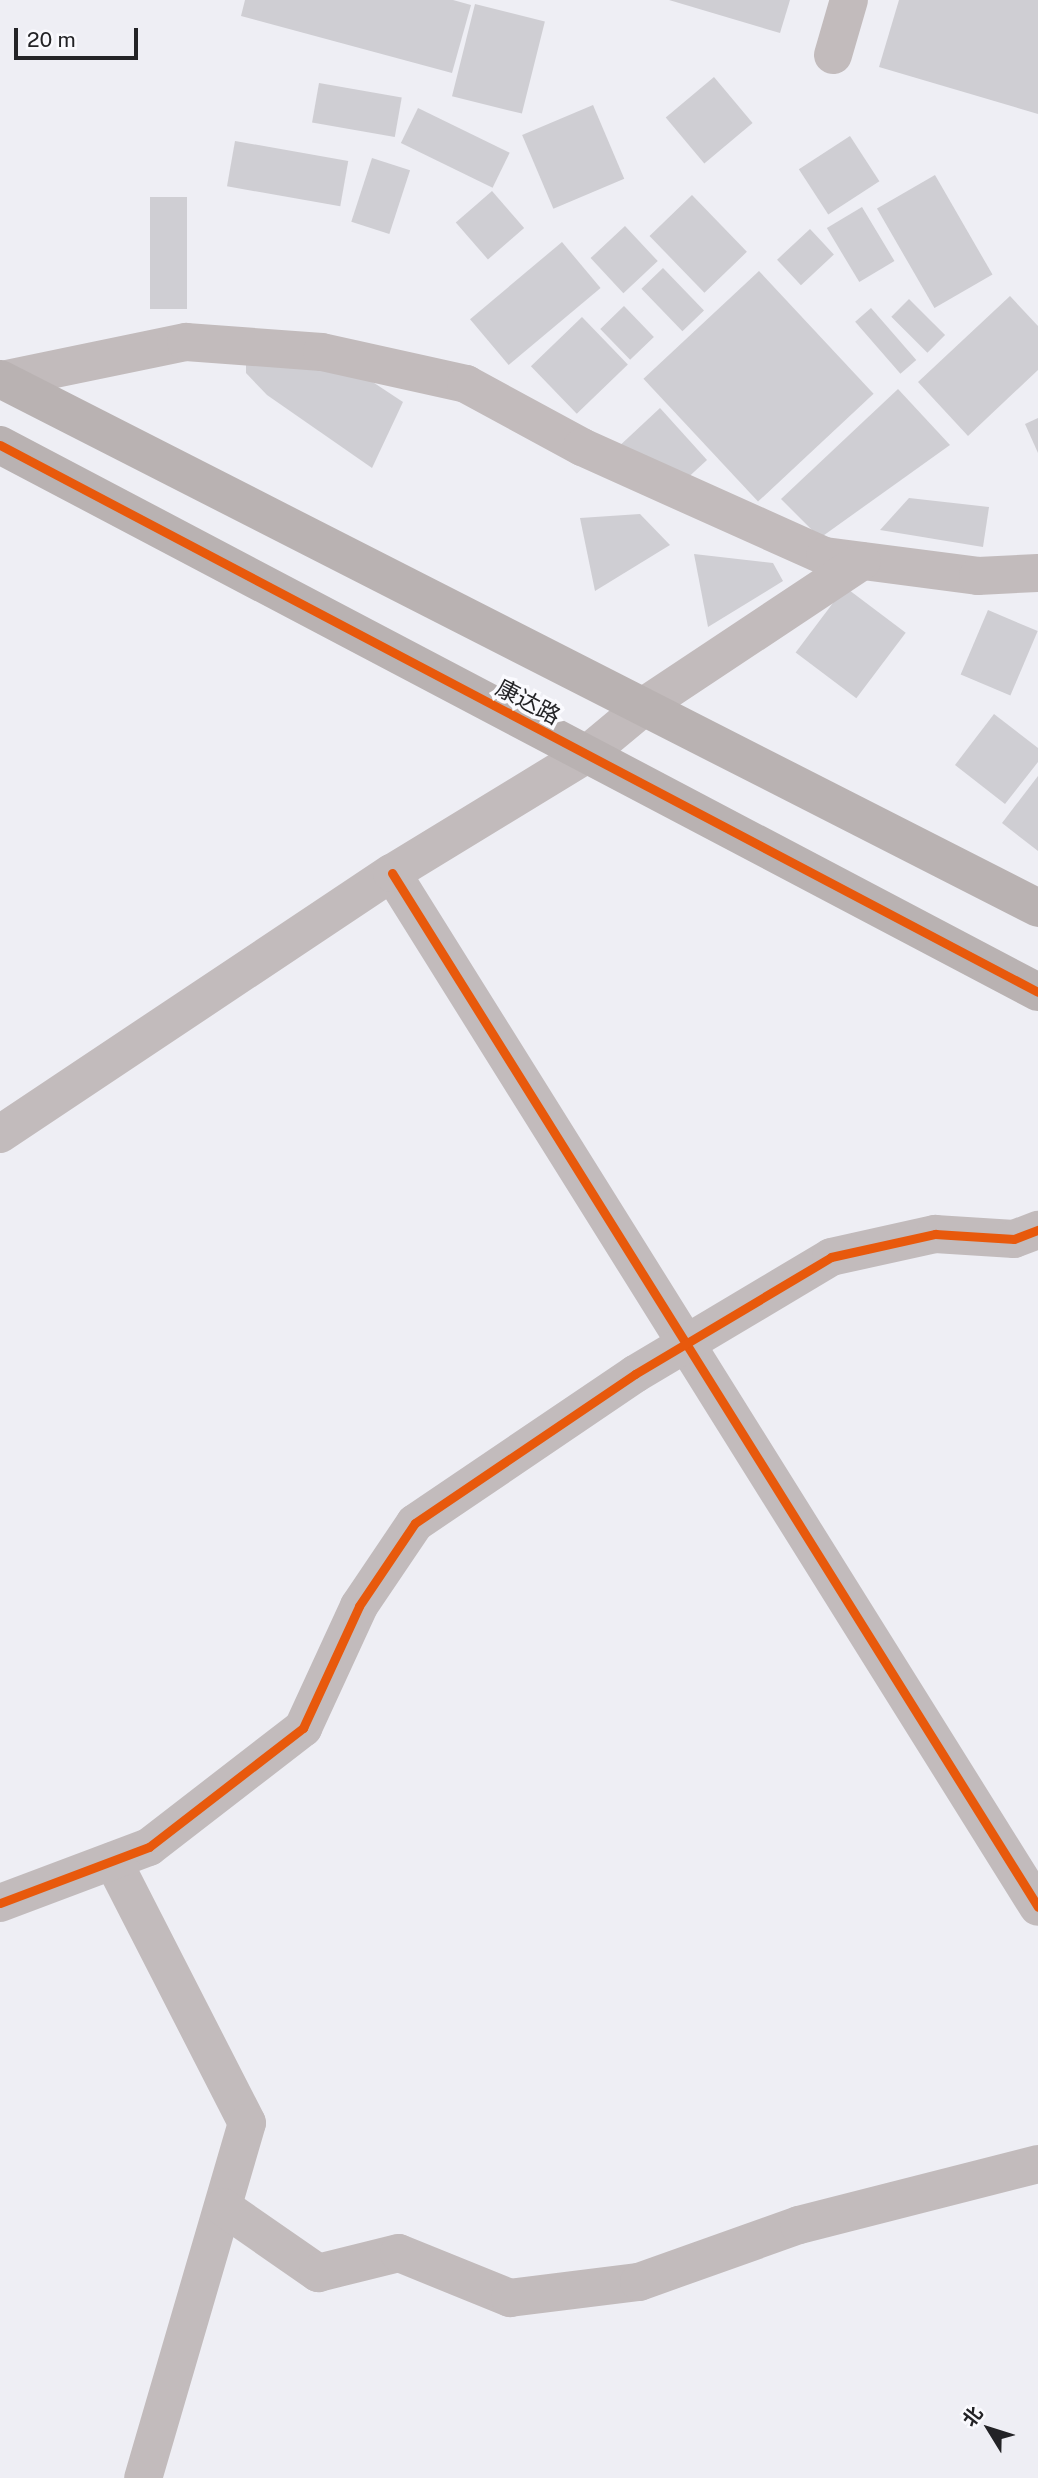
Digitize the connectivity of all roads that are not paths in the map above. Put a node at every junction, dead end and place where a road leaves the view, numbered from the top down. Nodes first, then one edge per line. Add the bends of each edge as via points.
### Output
1 (849, 0) edge
2 (832, 55) dead end
3 (1, 379) edge
4 (0, 446) edge
5 (862, 561) junction
6 (1038, 573) edge
7 (647, 704) junction
8 (587, 754) junction
9 (392, 873) junction
10 (1038, 908) edge
11 (1038, 992) edge
12 (0, 1134) edge
13 (1038, 1230) edge
14 (684, 1345) junction
15 (113, 1861) junction
16 (0, 1903) edge
17 (1038, 1907) edge
18 (1038, 2164) edge
19 (223, 2207) junction
20 (143, 2478) edge

1 - 2 street
3 - 5 street via 186,342 322,352 466,384 713,508 825,556
3 - 7 street
4 - 8 street, 康达路
5 - 6 street via 978,576
5 - 7 street
7 - 8 street
7 - 10 street
8 - 9 street
8 - 11 street, 康达路
9 - 12 street
9 - 14 street
13 - 14 street via 1014,1238 935,1234 831,1256
14 - 15 street via 415,1523 359,1606 303,1728 149,1847
14 - 17 street
15 - 16 street
15 - 19 street via 247,2123
18 - 19 street via 799,2225 639,2282 510,2298 399,2253 318,2273
19 - 20 street

